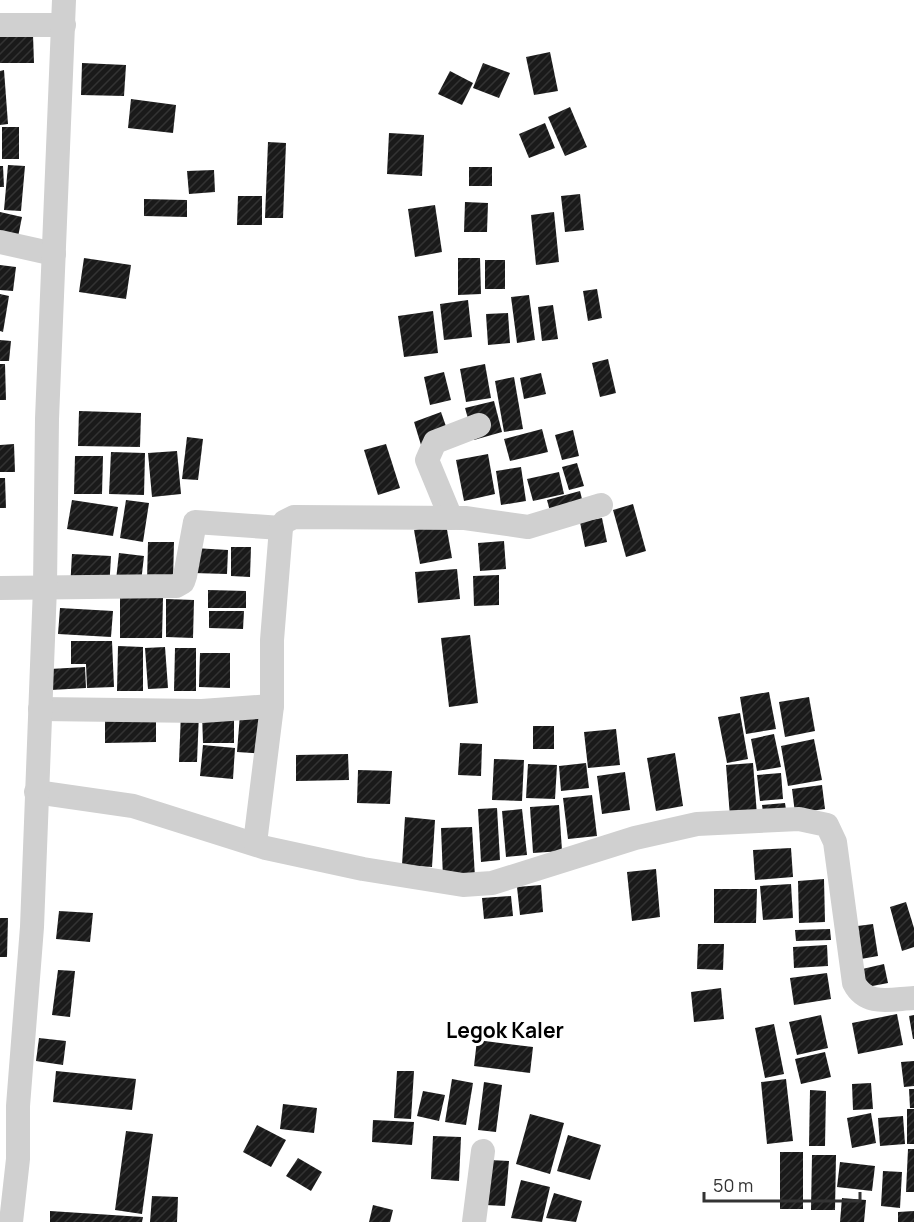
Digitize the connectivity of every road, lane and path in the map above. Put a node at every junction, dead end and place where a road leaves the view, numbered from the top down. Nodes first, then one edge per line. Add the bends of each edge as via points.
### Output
1 (64, 0) edge
2 (0, 25) edge
3 (64, 25) junction
4 (0, 242) edge
5 (54, 254) junction
6 (478, 425) dead end
7 (601, 505) dead end
8 (452, 518) junction
9 (281, 528) junction
10 (45, 587) junction
11 (0, 588) edge
12 (272, 706) junction
13 (40, 709) junction
14 (36, 792) junction
15 (255, 843) junction
16 (914, 998) edge
17 (9, 1106) edge
18 (483, 1151) dead end
19 (11, 1222) edge
20 (474, 1222) edge

1 - 3 street
2 - 3 street
3 - 5 street
4 - 5 street
5 - 10 street
6 - 8 street via 435,442 427,460
7 - 8 street via 528,527
8 - 9 street via 294,517
9 - 10 street via 195,522 185,576 176,586
9 - 12 street via 272,640
10 - 11 street
10 - 13 street
12 - 13 street via 202,711
12 - 15 street
13 - 14 street
14 - 15 street via 133,806
14 - 17 street via 32,927
15 - 16 street via 363,869 463,885 492,883 635,838 697,824 817,821 826,825 835,842 854,983 863,996 877,1000
17 - 19 street via 18,1159
18 - 20 street

